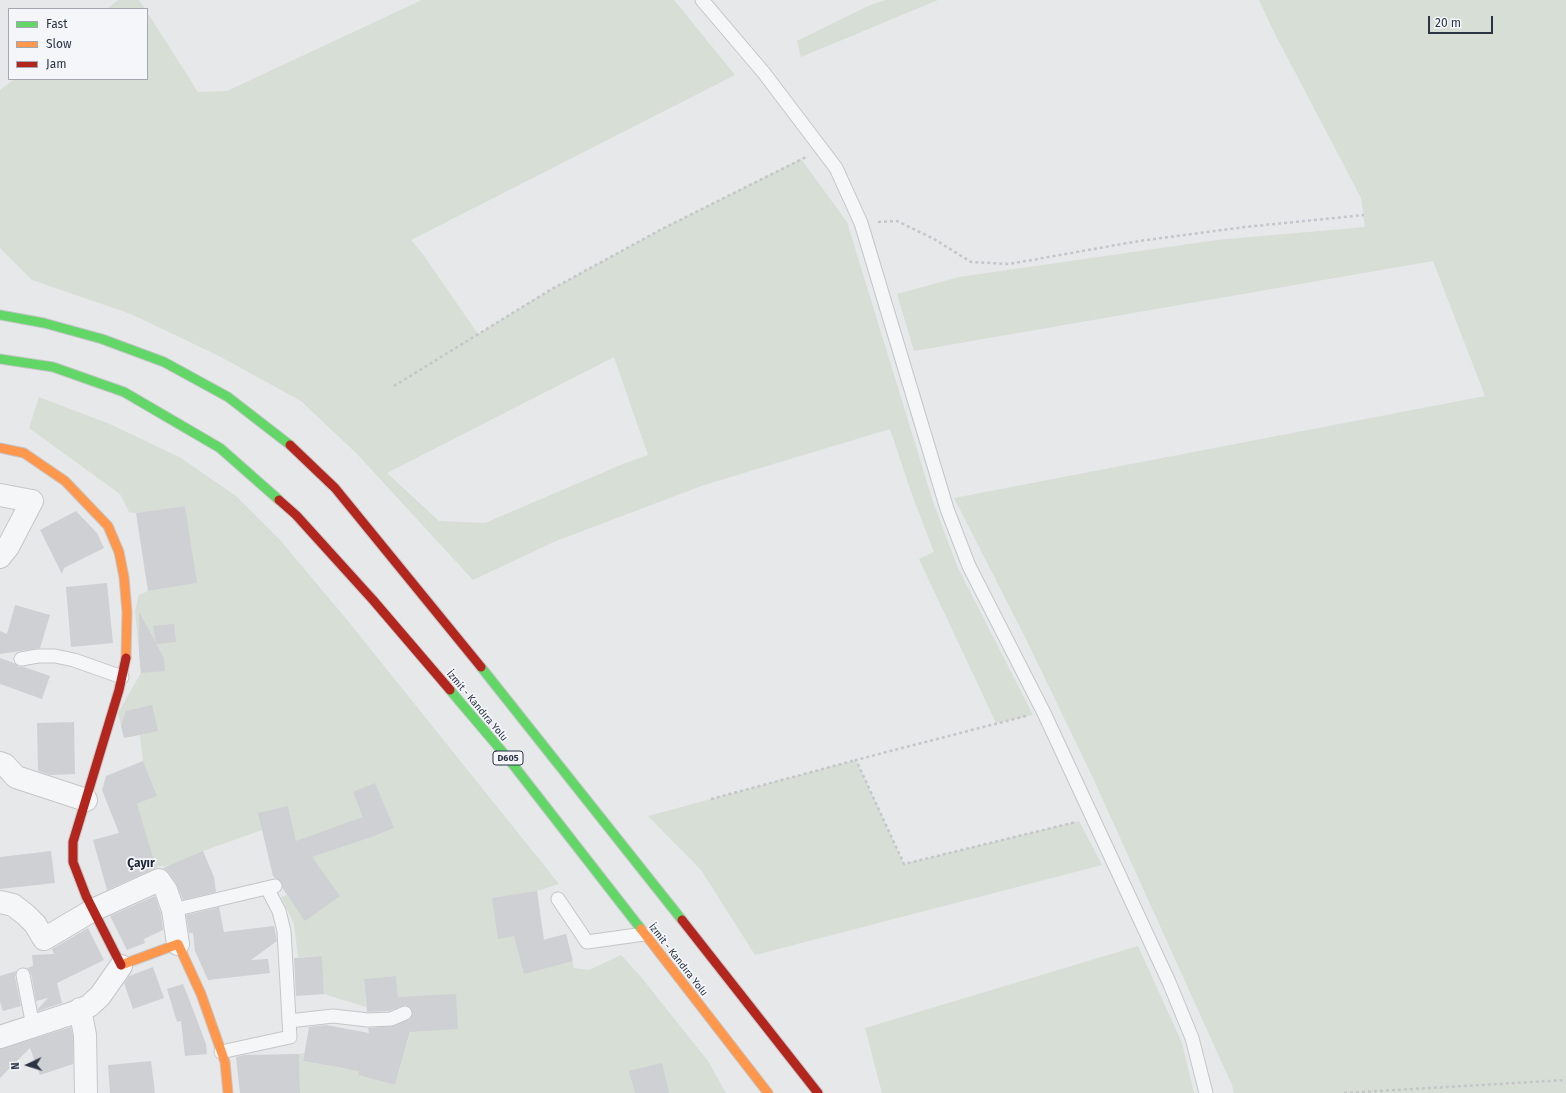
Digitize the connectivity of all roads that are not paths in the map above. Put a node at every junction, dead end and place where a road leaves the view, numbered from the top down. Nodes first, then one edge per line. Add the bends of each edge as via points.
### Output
1 (702, 0) edge
2 (0, 315) edge
3 (0, 359) edge
4 (0, 448) edge
5 (0, 495) edge
6 (0, 557) edge
7 (21, 659) dead end
8 (122, 677) junction
9 (0, 763) edge
10 (86, 800) junction
11 (558, 899) dead end
12 (0, 902) edge
13 (93, 910) junction
14 (173, 910) junction
15 (644, 934) junction
16 (178, 944) junction
17 (121, 966) junction
18 (22, 975) dead end
19 (80, 1010) junction
20 (405, 1013) dead end
21 (289, 1021) junction
22 (33, 1026) junction
23 (0, 1037) edge
24 (221, 1052) junction
25 (86, 1093) edge
26 (228, 1093) edge
27 (768, 1093) edge
28 (818, 1093) edge
29 (1206, 1093) edge

1 - 29 lane via 764,73 836,168 861,223 947,509 969,566 1044,713 1169,982 1192,1038
2 - 28 main road via 44,323 102,339 164,362 228,397 283,438 335,488 447,624
3 - 15 main road, İzmit - Kandıra Yolu / D605 via 53,367 124,392 220,448 296,515 373,600 511,762
4 - 8 main road via 24,453 65,480 108,526 119,552 124,577 127,612 126,658
5 - 6 street via 32,501
7 - 8 lane via 55,656
8 - 10 main road
9 - 10 street via 16,776
10 - 13 main road via 73,842 73,862
11 - 15 lane via 587,942
12 - 13 street via 13,905 26,915 44,939
13 - 14 street via 159,880 166,890
13 - 17 main road
14 - 16 street
14 - 21 lane via 271,887 284,931
15 - 27 main road, İzmit - Kandıra Yolu / D605
16 - 17 main road
16 - 24 main road via 201,994
17 - 19 street via 100,996
18 - 22 lane
19 - 22 street
19 - 25 street via 85,1035
20 - 21 lane via 392,1019 368,1020 334,1016
21 - 24 lane via 290,1037
22 - 23 street
24 - 26 main road via 225,1062

